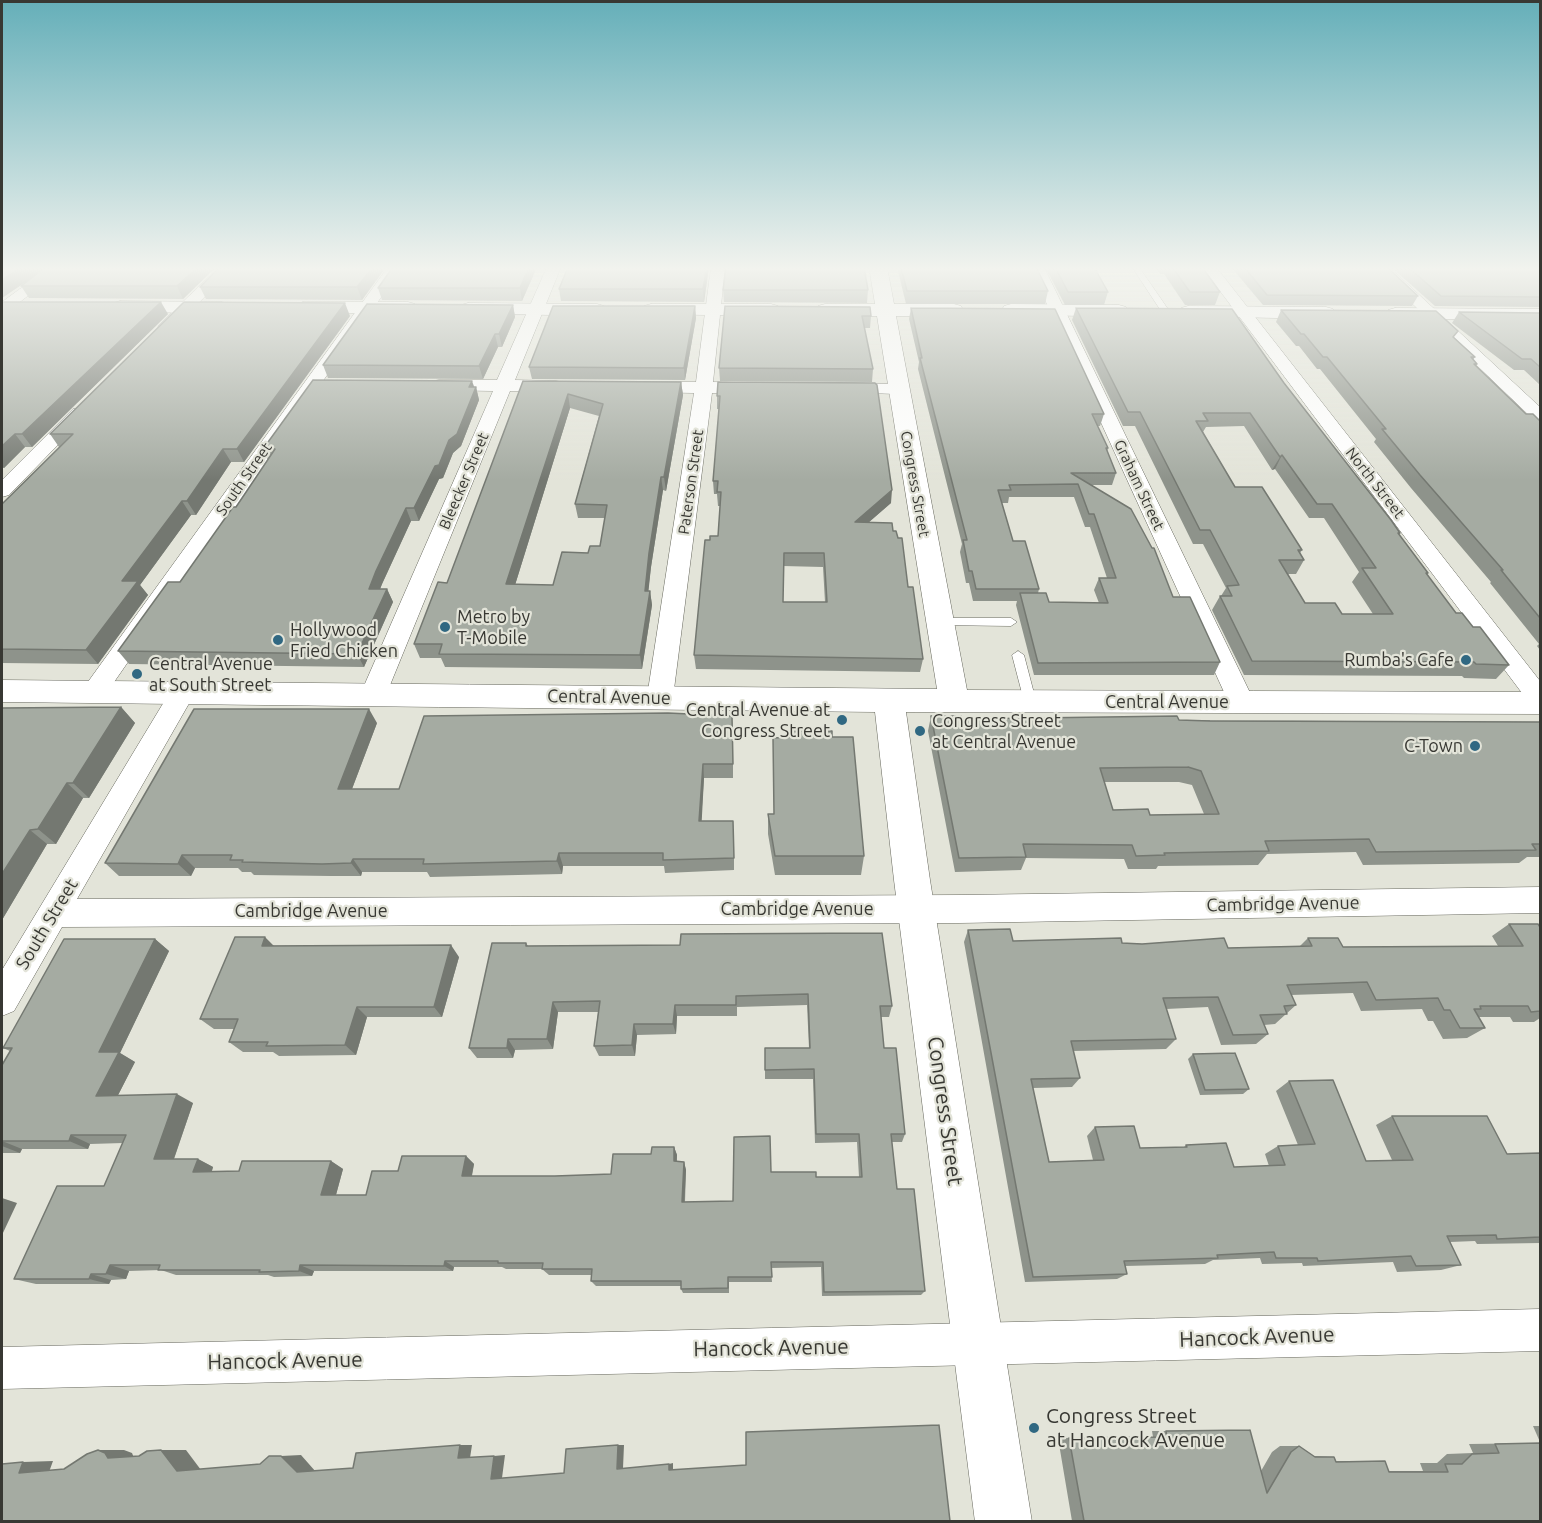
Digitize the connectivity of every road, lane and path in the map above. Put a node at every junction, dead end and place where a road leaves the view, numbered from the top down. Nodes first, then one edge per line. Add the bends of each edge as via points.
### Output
1 (155, 338) edge
2 (347, 338) edge
3 (524, 338) edge
4 (710, 338) edge
5 (890, 338) edge
6 (1070, 338) edge
7 (1263, 338) edge
8 (1457, 338) edge
9 (152, 341) edge
10 (420, 385) edge
11 (504, 386) junction
12 (579, 386) edge
13 (626, 387) edge
14 (704, 387) junction
15 (765, 388) edge
16 (824, 388) edge
17 (898, 389) junction
18 (94, 399) edge
19 (1540, 416) edge
20 (2, 491) edge
21 (939, 622) junction
22 (1011, 622) dead end
23 (1018, 655) dead end
24 (2, 691) edge
25 (94, 692) junction
26 (182, 693) junction
27 (373, 695) junction
28 (660, 697) junction
29 (1540, 698) edge
30 (889, 700) junction
31 (954, 701) junction
32 (1030, 701) junction
33 (1242, 702) junction
34 (1540, 703) edge
35 (1540, 900) edge
36 (916, 908) junction
37 (54, 913) junction
38 (2, 1000) edge
39 (1540, 1330) edge
40 (977, 1344) junction
41 (2, 1368) edge
42 (1004, 1521) edge

1 - 9 street
2 - 25 street, South Street via 320,385
3 - 11 street, Bleecker Street
4 - 14 street, Paterson Street
5 - 17 street, Congress Street
6 - 33 street, Graham Street
7 - 29 street, North Street
8 - 19 street
10 - 11 street
11 - 12 street
11 - 27 street, Bleecker Street
13 - 14 street
14 - 15 street
14 - 28 street, Paterson Street
16 - 17 street
17 - 21 street, Congress Street
18 - 20 street
21 - 22 lane
21 - 31 street, Congress Street
23 - 32 lane
24 - 25 street, Central Avenue
25 - 26 street, Central Avenue
26 - 27 street, Central Avenue
26 - 37 street, South Street
27 - 28 street, Central Avenue
28 - 30 street, Central Avenue
30 - 31 street, Central Avenue
30 - 36 street, Congress Street
31 - 32 street, Central Avenue
32 - 33 street, Central Avenue
33 - 34 street, Central Avenue
35 - 36 street, Cambridge Avenue
36 - 37 street, Cambridge Avenue
36 - 40 street, Congress Street
37 - 38 street, South Street
39 - 40 street, Hancock Avenue
40 - 41 street, Hancock Avenue
40 - 42 street, Congress Street

